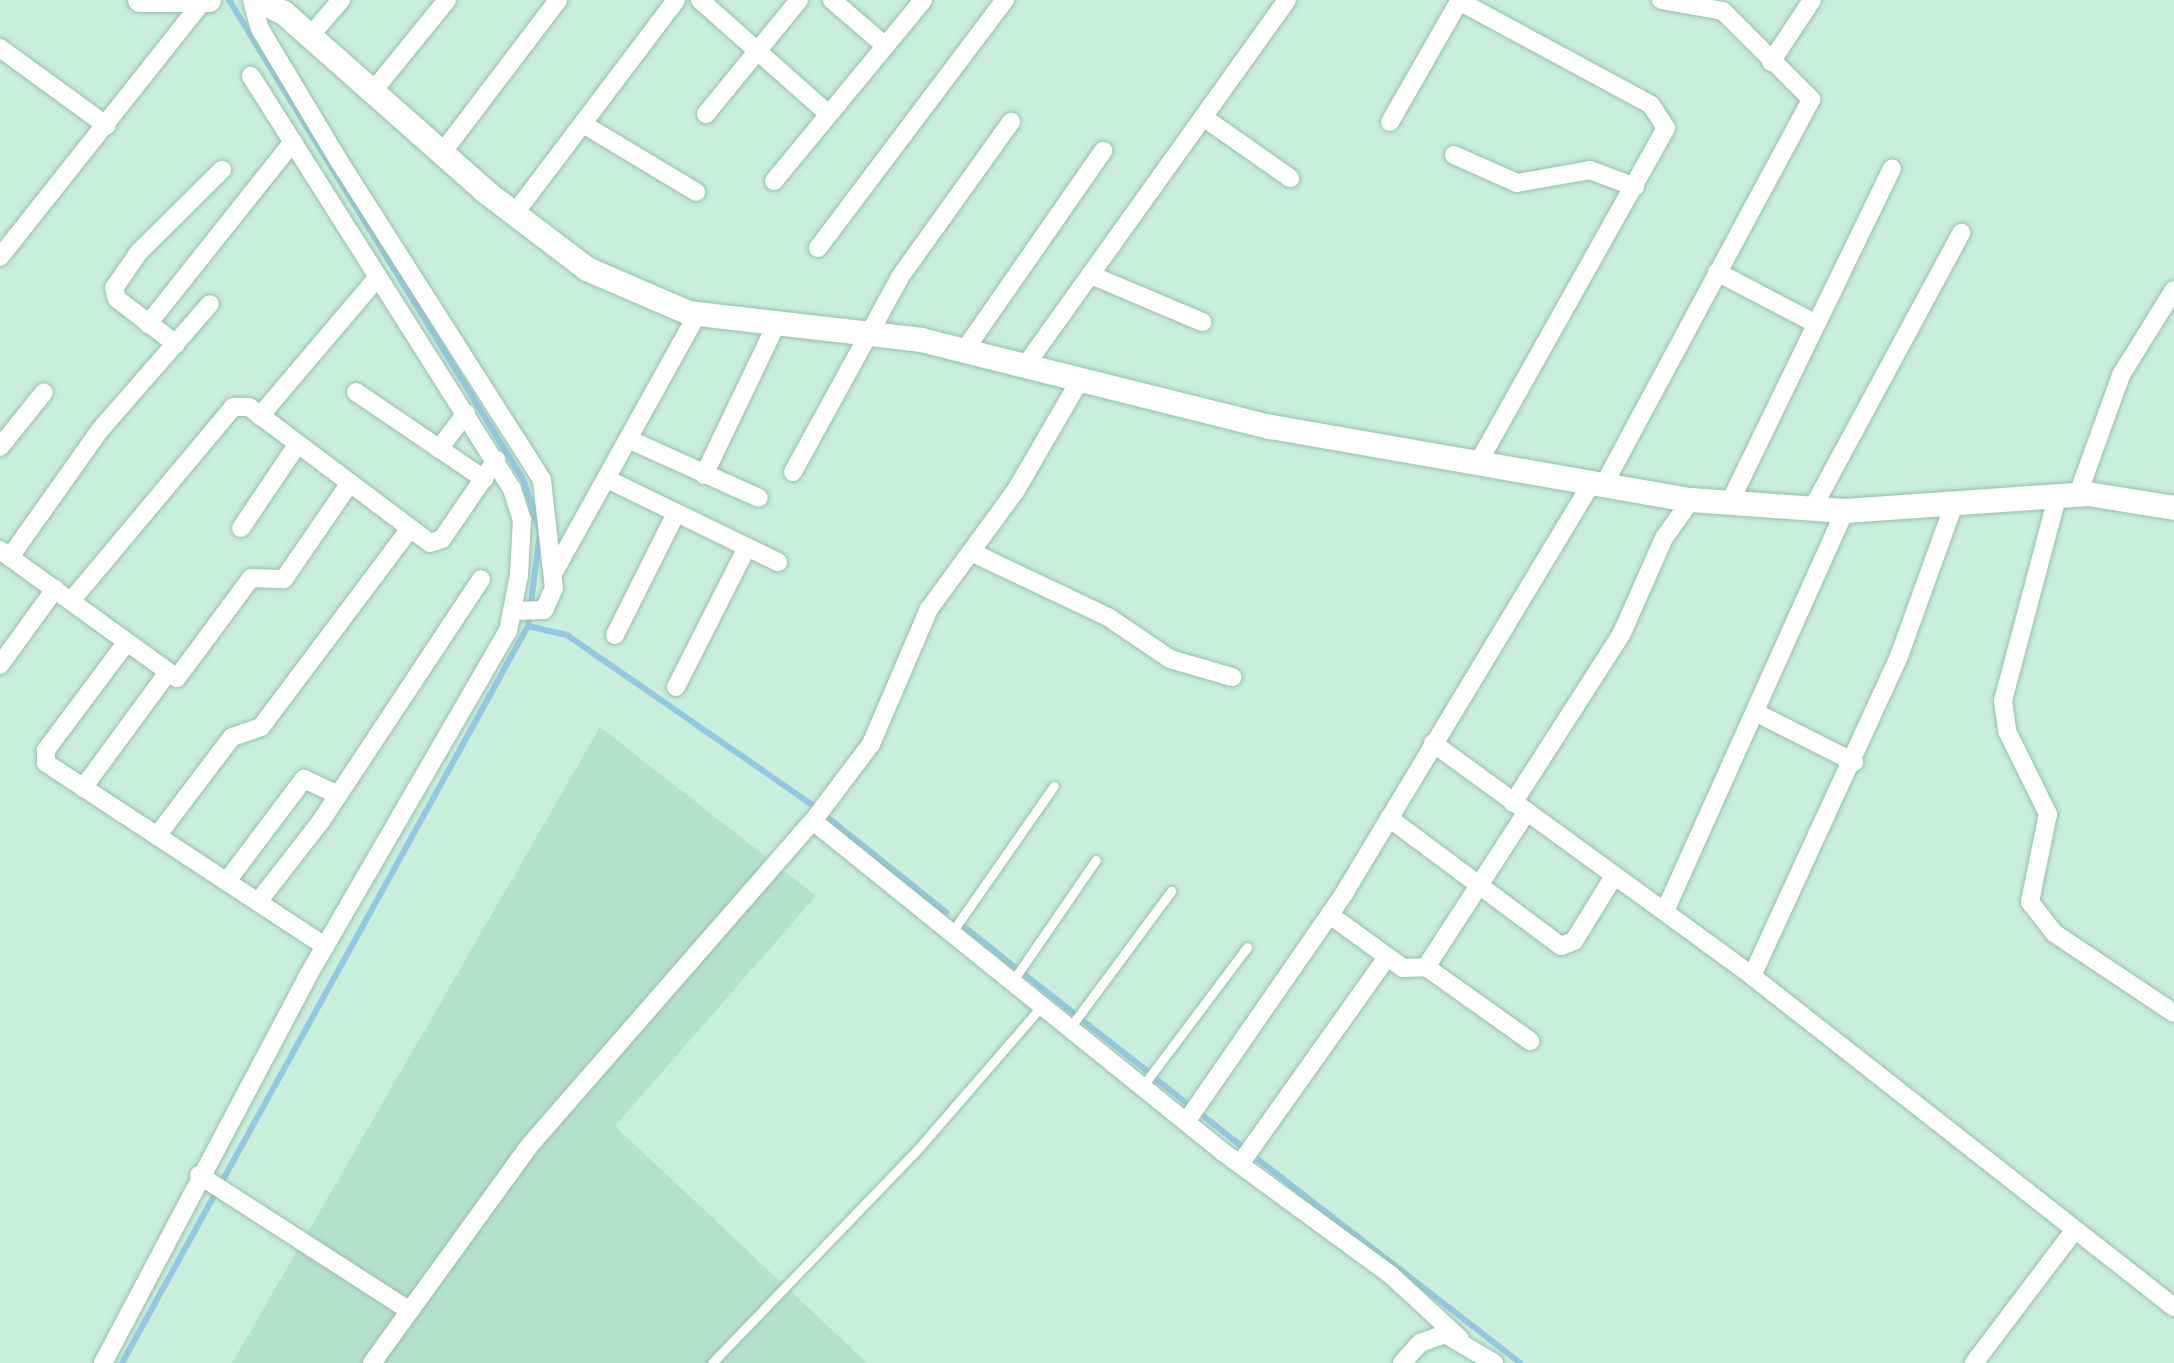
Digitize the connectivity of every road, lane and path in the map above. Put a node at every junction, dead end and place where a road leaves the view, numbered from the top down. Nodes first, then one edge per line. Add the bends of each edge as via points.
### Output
1 (140, 0) edge
2 (207, 0) edge
3 (258, 0) edge
4 (341, 0) edge
5 (447, 0) edge
6 (558, 0) edge
7 (676, 0) edge
8 (700, 0) edge
9 (799, 0) edge
10 (832, 0) edge
11 (923, 0) edge
12 (1005, 0) edge
13 (1287, 0) edge
14 (1661, 0) edge
15 (1812, 0) edge
16 (1460, 1) edge
17 (310, 36) junction
18 (883, 44) junction
19 (0, 48) edge
20 (757, 51) junction
21 (1771, 62) junction
22 (251, 76) dead end
23 (373, 91) junction
24 (825, 111) junction
25 (706, 114) dead end
26 (1206, 119) junction
27 (1011, 122) dead end
28 (1390, 122) dead end
29 (583, 124) junction
30 (107, 126) junction
31 (293, 142) junction
32 (1103, 151) dead end
33 (442, 153) junction
34 (1454, 155) dead end
35 (1892, 169) dead end
36 (222, 170) dead end
37 (1290, 178) dead end
38 (774, 181) dead end
39 (1635, 187) junction
40 (696, 192) dead end
41 (515, 213) junction
42 (1961, 233) dead end
43 (818, 248) dead end
44 (0, 257) edge
45 (1717, 272) junction
46 (1091, 275) junction
47 (377, 278) junction
48 (2174, 290) edge
49 (210, 304) dead end
50 (697, 315) junction
51 (1202, 322) dead end
52 (148, 324) junction
53 (1816, 324) junction
54 (776, 325) junction
55 (868, 333) junction
56 (176, 344) junction
57 (964, 351) junction
58 (1025, 366) junction
59 (1080, 380) junction
60 (44, 392) dead end
61 (356, 392) dead end
62 (466, 413) junction
63 (260, 416) junction
64 (630, 440) junction
65 (297, 445) junction
66 (0, 447) edge
67 (439, 449) junction
68 (496, 460) junction
69 (1477, 465) junction
70 (793, 472) dead end
71 (704, 475) junction
72 (484, 479) junction
73 (609, 480) junction
74 (1597, 485) junction
75 (348, 486) junction
76 (2068, 494) junction
77 (759, 498) dead end
78 (1691, 500) junction
79 (1729, 504) junction
80 (1954, 504) junction
81 (2174, 508) edge
82 (1812, 509) junction
83 (1845, 511) junction
84 (675, 515) junction
85 (241, 528) dead end
86 (409, 530) junction
87 (747, 547) junction
88 (971, 552) junction
89 (5, 553) edge
90 (778, 562) dead end
91 (555, 570) junction
92 (481, 579) dead end
93 (55, 589) junction
94 (71, 601) junction
95 (525, 611) junction
96 (615, 635) dead end
97 (126, 643) junction
98 (0, 665) edge
99 (166, 675) junction
100 (1232, 677) dead end
101 (676, 687) dead end
102 (1757, 713) junction
103 (1433, 743) junction
104 (1854, 762) junction
105 (1054, 786) dead end
106 (83, 788) junction
107 (338, 795) junction
108 (1520, 808) junction
109 (1389, 818) junction
110 (813, 821) junction
111 (157, 836) junction
112 (1096, 860) dead end
113 (1614, 876) junction
114 (227, 881) junction
115 (1481, 884) junction
116 (1171, 891) dead end
117 (258, 902) junction
118 (1665, 911) junction
119 (1330, 915) junction
120 (952, 932) junction
121 (325, 946) junction
122 (1247, 947) dead end
123 (1387, 957) junction
124 (1426, 967) junction
125 (1752, 976) junction
126 (1012, 982) junction
127 (1041, 1007) junction
128 (2174, 1013) edge
129 (1069, 1029) junction
130 (1530, 1041) dead end
131 (1142, 1087) junction
132 (1186, 1122) junction
133 (1240, 1164) junction
134 (205, 1178) junction
135 (2073, 1232) junction
136 (2174, 1307) edge
137 (410, 1311) junction
138 (1460, 1339) junction
139 (1981, 1360) edge
140 (103, 1363) edge
141 (372, 1363) edge
142 (712, 1363) edge
143 (1402, 1363) edge
144 (1494, 1363) edge

1 - 2 street
2 - 30 street
3 - 17 street
3 - 91 street via 255,20 535,466 551,515
4 - 17 street
5 - 23 street
6 - 33 street
7 - 29 street
8 - 20 street
9 - 20 street
10 - 18 street
11 - 18 street
12 - 43 street
13 - 26 street
14 - 21 street via 1723,11
15 - 21 street
16 - 28 street
16 - 39 street via 1584,66 1664,119 1665,136
17 - 23 street
18 - 24 street
19 - 30 street
20 - 24 street
20 - 25 street
21 - 45 street via 1806,91 1809,108
22 - 31 street
23 - 33 street
24 - 38 street
26 - 37 street
26 - 46 street
27 - 55 street
29 - 40 street
29 - 41 street
30 - 44 street
31 - 47 street
31 - 52 street
32 - 57 street
33 - 41 street
34 - 39 street via 1517,183 1590,170
35 - 53 street
36 - 52 street via 119,279 117,299
39 - 69 street
41 - 50 street via 606,281
42 - 82 street
45 - 53 street
45 - 74 street
46 - 51 street
46 - 58 street
47 - 62 street
47 - 63 street
48 - 76 street via 2121,375
49 - 56 street
50 - 54 street
50 - 64 street
52 - 56 street
53 - 79 street
54 - 55 street
54 - 71 street
55 - 57 street
55 - 70 street
56 - 89 street via 100,430
57 - 58 street
58 - 59 street
59 - 69 street via 1271,427
59 - 88 street
60 - 66 street
61 - 67 street
62 - 67 street
62 - 68 street
63 - 65 street
63 - 94 street via 233,407
64 - 71 street
64 - 73 street
65 - 75 street
65 - 85 street
67 - 72 street
68 - 72 street
68 - 95 street via 522,520
69 - 74 street
71 - 77 street
72 - 86 street via 437,543
73 - 84 street
73 - 91 street
74 - 78 street
74 - 103 street
75 - 86 street
75 - 99 street via 280,583 255,575 181,675
76 - 80 street
76 - 81 street
76 - 128 street via 2003,701 2007,731 2048,814 2030,902 2054,933
78 - 79 street
78 - 108 street via 1664,538 1621,635
79 - 82 street
80 - 83 street
80 - 104 street
82 - 83 street
83 - 102 street
84 - 87 street
84 - 96 street
86 - 111 street via 261,727 232,737
87 - 90 street
87 - 101 street
88 - 100 street via 1108,617 1170,659
88 - 110 street via 919,628 880,730
89 - 93 street
91 - 95 street via 551,601
92 - 107 street
93 - 94 street
93 - 98 street
94 - 97 street
95 - 121 street
97 - 99 street
97 - 106 street via 46,750 51,768
99 - 106 street
102 - 104 street
102 - 118 street
103 - 108 street
103 - 109 street
104 - 125 street
105 - 120 lane
106 - 111 street
107 - 114 street via 304,779
107 - 117 street
108 - 113 street
108 - 115 street
109 - 115 street
109 - 119 street
110 - 120 street
110 - 137 street via 530,1145
111 - 114 street
112 - 126 lane
113 - 115 street via 1574,941 1561,946
113 - 118 street
114 - 117 street
115 - 124 street
116 - 129 lane
117 - 121 street
118 - 125 street
119 - 123 street
119 - 132 street
120 - 126 street
121 - 134 street
122 - 131 lane
123 - 124 street via 1410,972
123 - 133 street
124 - 130 street
125 - 135 street
126 - 127 street
127 - 129 street
127 - 142 lane
129 - 131 street
131 - 132 street
132 - 133 street
133 - 138 street via 1391,1275
134 - 137 street
134 - 140 street
135 - 136 street
135 - 139 street
137 - 141 street
138 - 143 street via 1433,1336
138 - 144 street

